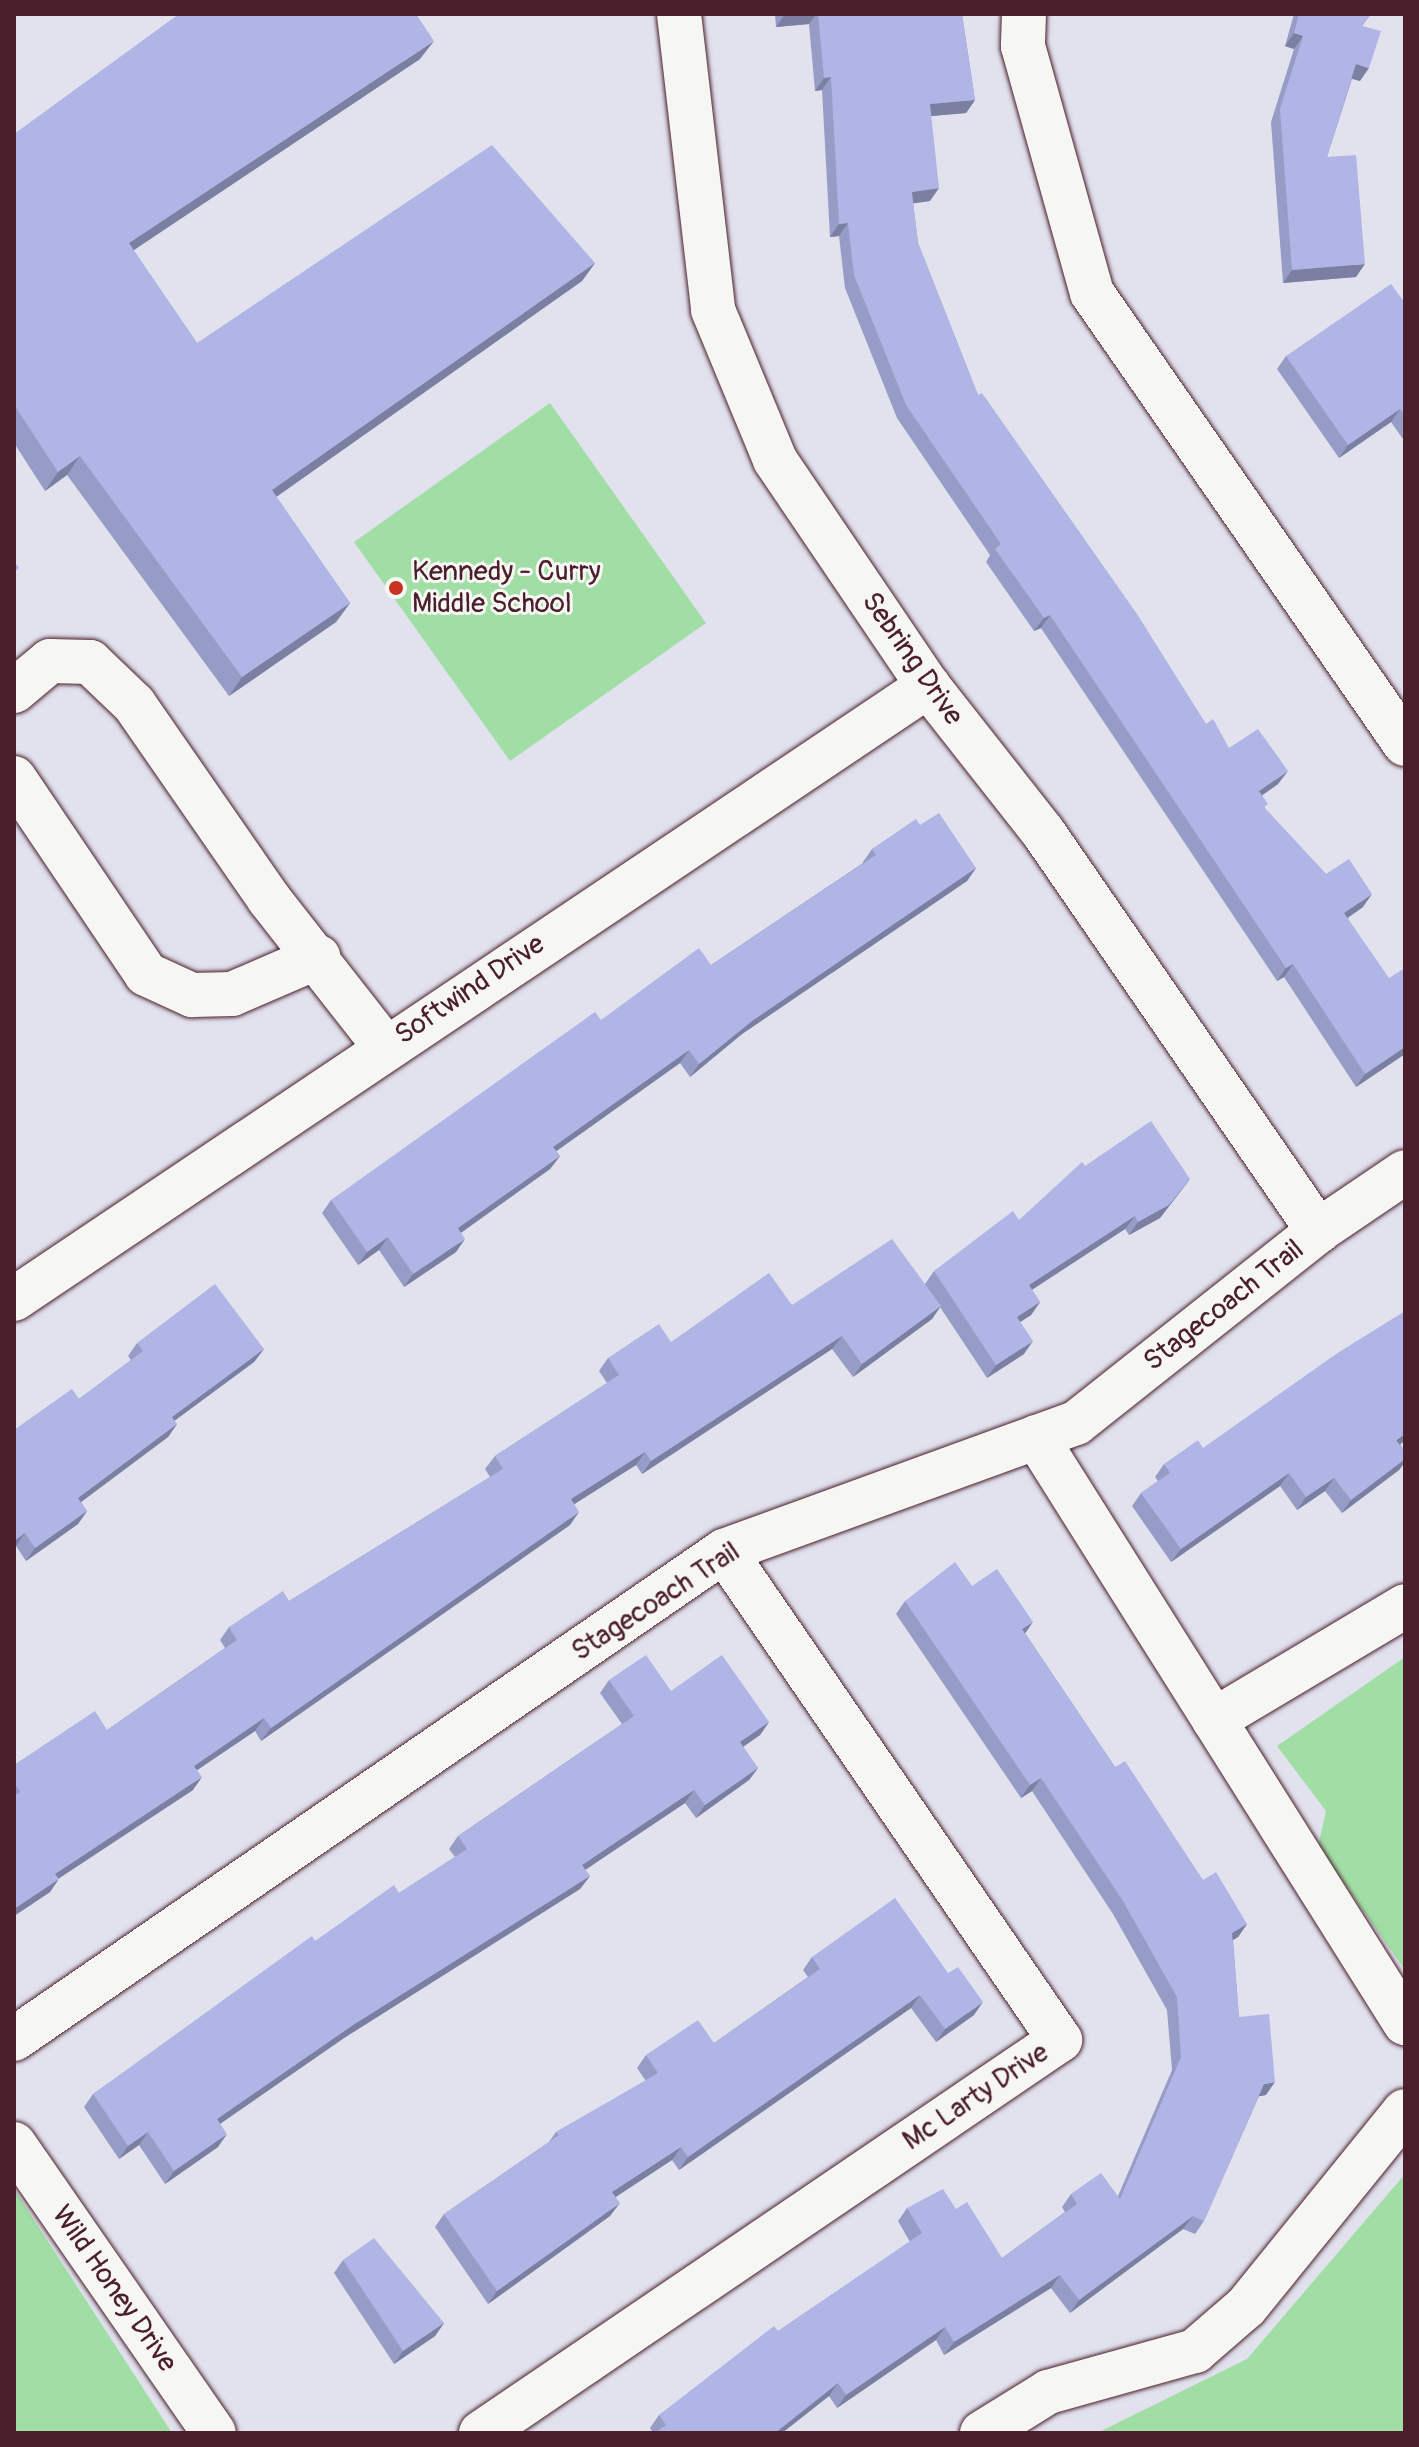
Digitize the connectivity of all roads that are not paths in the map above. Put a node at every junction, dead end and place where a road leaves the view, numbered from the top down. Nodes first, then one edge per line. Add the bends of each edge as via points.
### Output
1 (679, 14) edge
2 (1024, 14) edge
3 (928, 686) junction
4 (14, 691) edge
5 (1405, 744) edge
6 (14, 778) edge
7 (318, 957) junction
8 (385, 1047) junction
9 (1405, 1172) edge
10 (1318, 1231) junction
11 (14, 1299) edge
12 (1036, 1437) junction
13 (724, 1551) junction
14 (1405, 1606) edge
15 (1214, 1720) junction
16 (1405, 2023) edge
17 (14, 2039) edge
18 (1405, 2111) edge
19 (14, 2144) edge
20 (214, 2433) edge
21 (481, 2433) edge
22 (982, 2433) edge

1 - 3 street, Sebring Drive via 713,310 775,460
2 - 5 street via 1023,46 1092,293
3 - 8 street, Softwind Drive
3 - 10 street, Sebring Drive via 1043,832
4 - 7 street via 50,661 90,662 134,704 269,899
6 - 7 street via 146,974 192,995 232,994
7 - 8 street
8 - 11 street, Softwind Drive
9 - 10 street, Stagecoach Trail
10 - 12 street, Stagecoach Trail via 1076,1423
12 - 13 street, Stagecoach Trail
12 - 15 street
13 - 17 street, Stagecoach Trail
13 - 21 street, Mc Larty Drive via 1060,2040
14 - 15 street
15 - 16 street
18 - 22 street via 1246,2307 1195,2351 1048,2392
19 - 20 street, Wild Honey Drive

